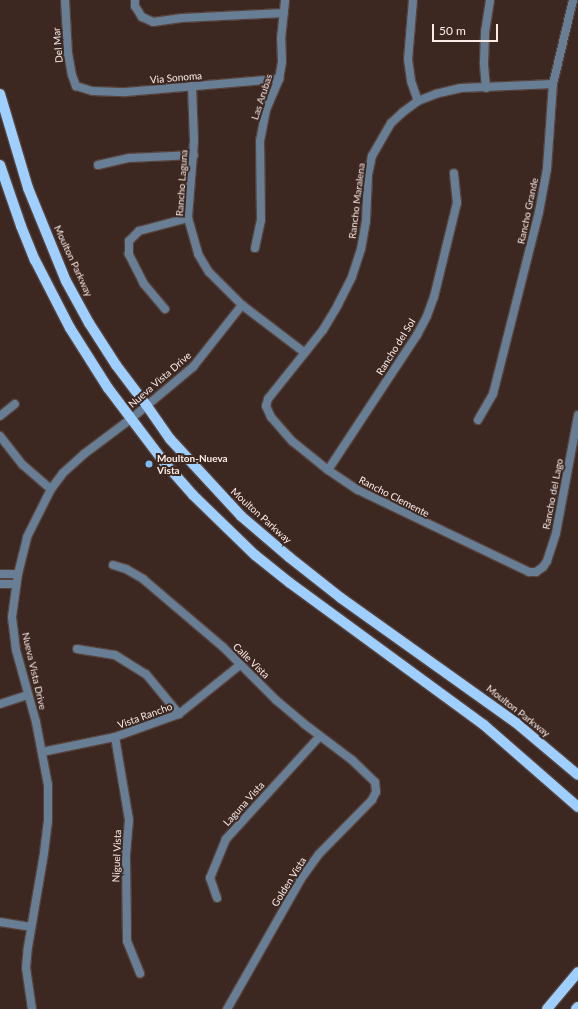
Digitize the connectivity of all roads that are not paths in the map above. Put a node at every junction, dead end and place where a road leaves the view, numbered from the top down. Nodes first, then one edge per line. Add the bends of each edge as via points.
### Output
1 (65, 0) edge
2 (135, 0) edge
3 (285, 0) edge
4 (413, 0) edge
5 (490, 0) edge
6 (573, 0) edge
7 (284, 13) junction
8 (279, 79) junction
9 (553, 84) junction
10 (76, 86) joint
11 (192, 86) junction
12 (486, 88) junction
13 (0, 94) edge
14 (418, 101) junction
15 (194, 155) junction
16 (0, 165) edge
17 (98, 165) dead end
18 (454, 173) dead end
19 (188, 218) junction
20 (255, 248) dead end
21 (242, 305) junction
22 (165, 309) dead end
23 (305, 352) junction
24 (15, 404) dead end
25 (147, 406) junction
26 (266, 406) joint
27 (578, 415) edge
28 (0, 416) edge
29 (132, 418) junction
30 (478, 420) dead end
31 (0, 436) edge
32 (328, 470) junction
33 (51, 489) junction
34 (112, 565) dead end
35 (536, 572) joint
36 (0, 574) edge
37 (18, 574) junction
38 (0, 584) edge
39 (16, 584) junction
40 (77, 649) dead end
41 (240, 664) junction
42 (28, 695) junction
43 (0, 704) edge
44 (179, 714) junction
45 (320, 736) junction
46 (115, 738) junction
47 (42, 752) junction
48 (578, 775) edge
49 (372, 777) joint
50 (578, 807) edge
51 (217, 898) dead end
52 (0, 922) edge
53 (31, 927) junction
54 (578, 972) edge
55 (140, 974) dead end
56 (32, 1009) edge
57 (226, 1009) edge
58 (547, 1009) edge

1 - 10 street, Del Mar via 68,53
2 - 7 street via 135,6 142,17 153,22 182,18
3 - 7 street, Las Arubas
4 - 14 street via 408,59 411,81
5 - 12 street via 485,32
6 - 9 street, Rancho Grande
7 - 8 street, Las Arubas
8 - 11 street, Via Sonoma
8 - 20 street, Las Arubas via 262,126 261,220
9 - 12 street, Rancho Maralena
9 - 30 street, Rancho Grande via 547,169 539,212 493,394
10 - 11 street, Via Sonoma via 92,92 126,92
11 - 15 street, Rancho Laguna
12 - 14 street, Rancho Maralena via 455,90
13 - 25 main road, Moulton Parkway via 28,188 66,281 116,365
14 - 23 street, Rancho Maralena via 391,123 372,156 368,175 366,221 352,277 323,330
15 - 17 street via 129,158
15 - 19 street, Rancho Laguna
16 - 29 main road via 21,226 51,292 70,328 108,388
18 - 32 street, Rancho del Sol via 457,203 427,316
19 - 21 street, Rancho Laguna via 198,254 209,272
19 - 22 street via 139,231 129,241 129,254 144,284
21 - 23 street, Rancho Laguna
21 - 25 street, Nueva Vista Drive via 193,367
23 - 26 street, Rancho Maralena
24 - 28 street
25 - 29 street, Nueva Vista Drive
25 - 48 main road, Moulton Parkway via 170,440 193,466 241,516 277,547 341,598 515,722
26 - 32 street, Rancho Clemente via 271,417 292,441
27 - 35 street, Rancho del Lago via 556,533 547,561
29 - 33 street, Nueva Vista Drive via 84,454 63,473
29 - 50 main road via 164,462 193,495 255,555 484,725
31 - 33 street via 22,465
32 - 35 street, Rancho Clemente via 358,490 522,571
33 - 37 street, Nueva Vista Drive via 27,537
34 - 41 street, Calle Vista via 126,569 143,579
36 - 37 street
37 - 39 street, Nueva Vista Drive
38 - 39 street
39 - 42 street, Nueva Vista Drive via 12,617 16,650
40 - 44 street via 115,655 146,674
41 - 44 street, Vista Rancho
41 - 45 street, Calle Vista via 276,700
42 - 43 street
42 - 47 street, Nueva Vista Drive
44 - 46 street, Vista Rancho
45 - 49 street, Calle Vista
45 - 51 street, Laguna Vista via 226,839 210,878
46 - 47 street, Vista Rancho
46 - 55 street, Niguel Vista via 129,820 126,857 127,941
47 - 53 street, Nueva Vista Drive via 48,785 48,821
49 - 57 street, Golden Vista via 376,788 375,796 339,832 307,870
52 - 53 street
53 - 56 street, Nueva Vista Drive via 26,968
54 - 58 main road

